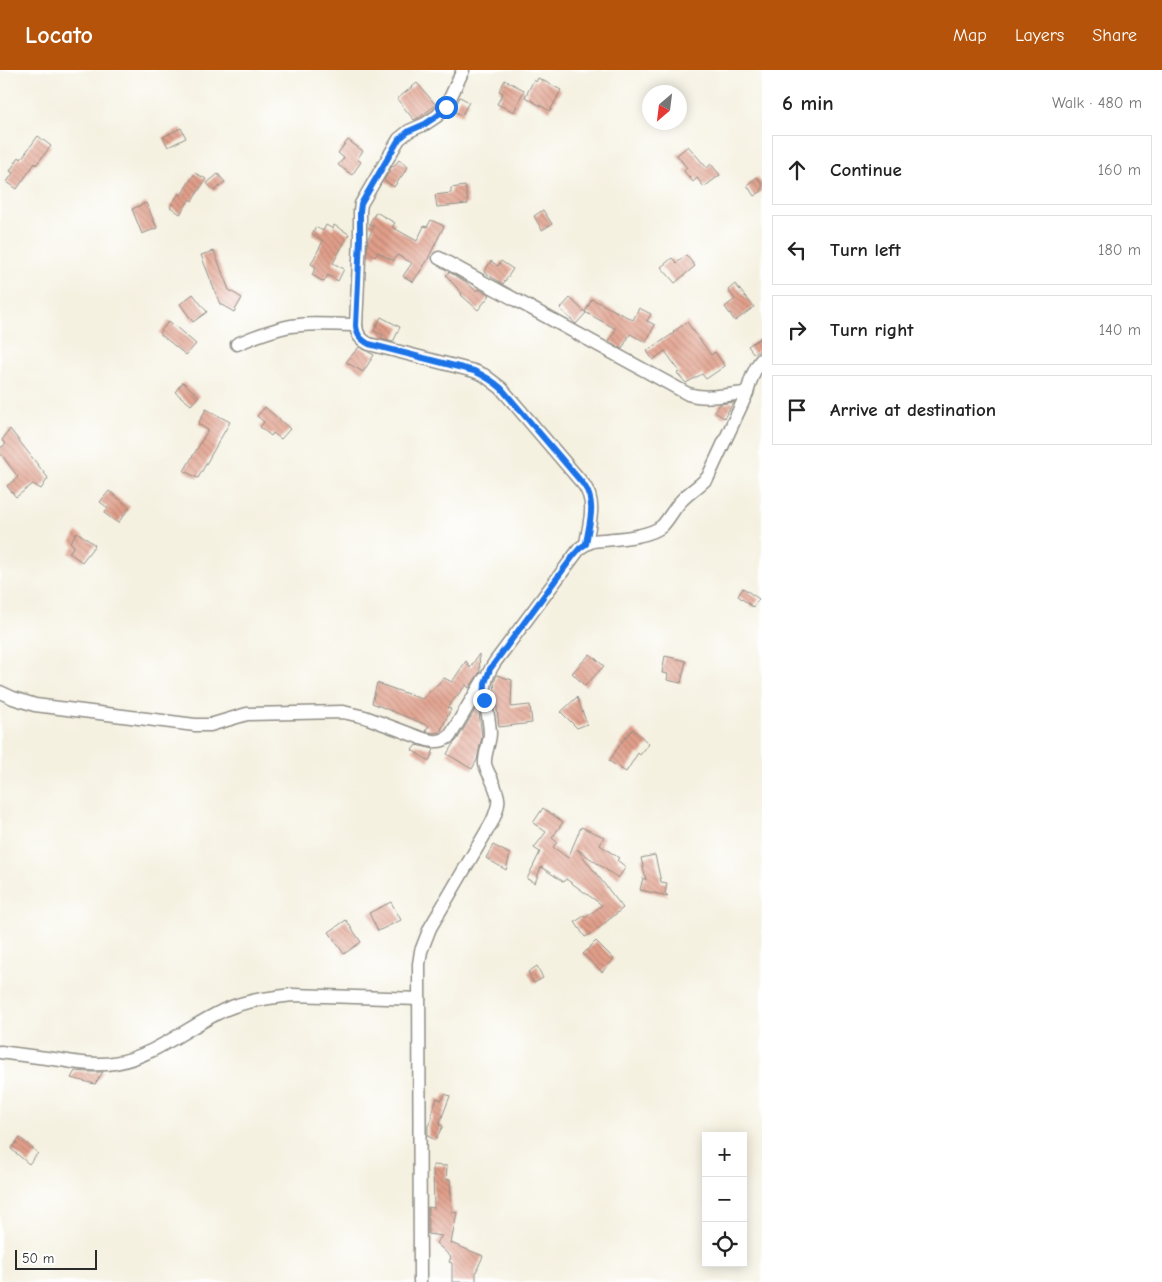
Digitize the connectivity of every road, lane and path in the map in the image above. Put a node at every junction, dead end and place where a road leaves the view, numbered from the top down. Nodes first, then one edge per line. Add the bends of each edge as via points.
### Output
1 (463, 70) edge
2 (439, 258) dead end
3 (356, 326) junction
4 (237, 344) dead end
5 (762, 359) edge
6 (747, 393) junction
7 (586, 544) junction
8 (487, 675) junction
9 (0, 692) edge
10 (419, 999) junction
11 (0, 1052) edge
12 (420, 1282) edge

1 - 3 street via 442,112 399,139 361,204
2 - 6 street via 688,394 706,397
3 - 4 street via 314,324 286,327
3 - 7 street via 360,338 369,344 474,371 501,388 589,493 592,508
5 - 6 street
6 - 7 street via 708,478 678,504 661,526 653,532
7 - 8 street via 574,555
8 - 9 street via 450,736 438,742 343,712 247,714 210,725 195,725 36,705
8 - 10 street via 484,700 490,734 485,761 499,804 492,822 430,928 421,951
10 - 11 street via 273,997 219,1012 164,1044 115,1063 82,1063
10 - 12 street

